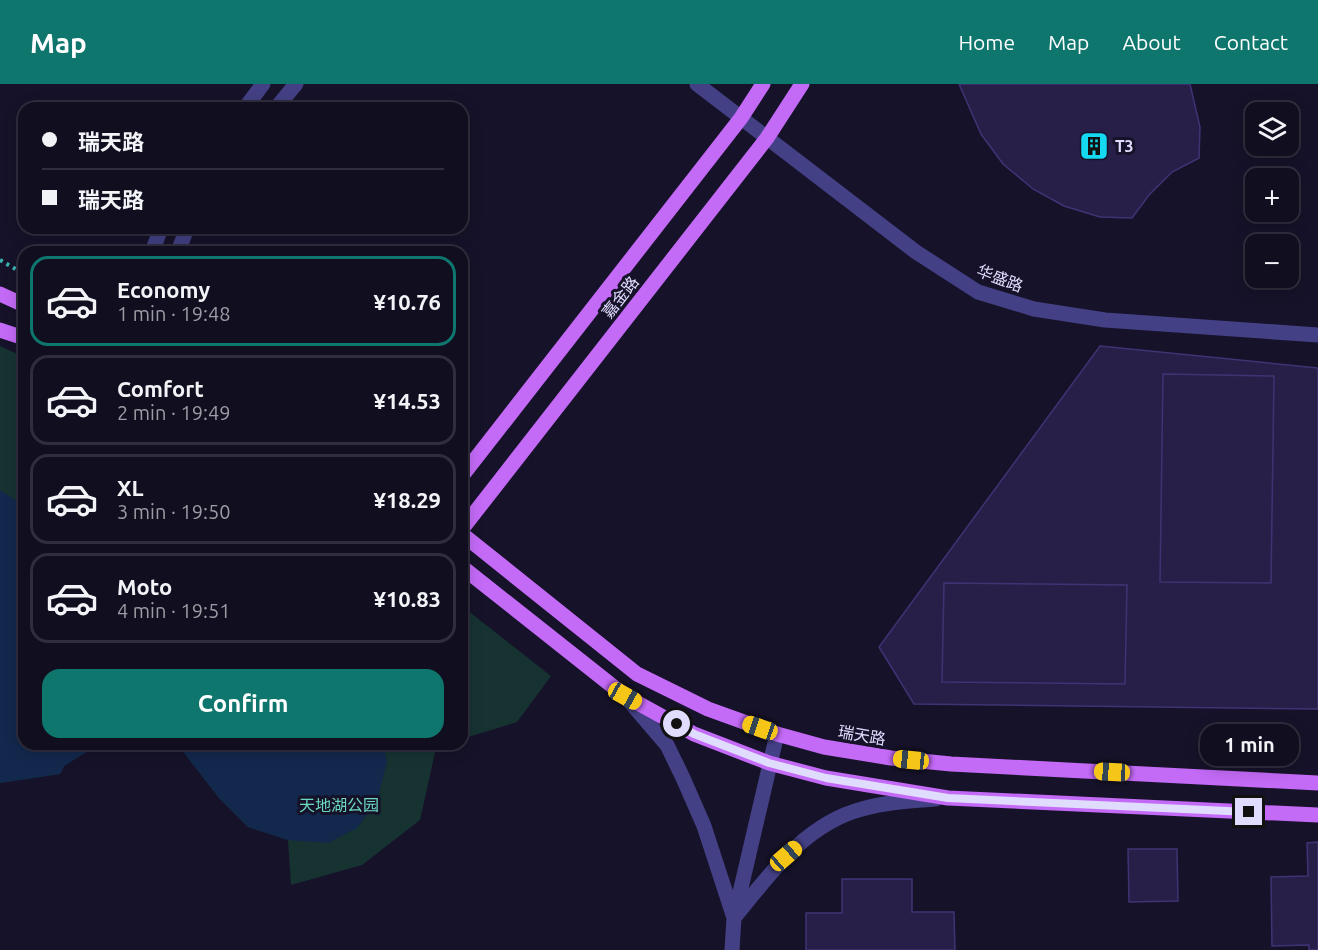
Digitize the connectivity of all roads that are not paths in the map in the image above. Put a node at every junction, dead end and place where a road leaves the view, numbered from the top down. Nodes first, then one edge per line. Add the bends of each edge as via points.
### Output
1 (263, 84) edge
2 (296, 84) edge
3 (697, 84) edge
4 (763, 84) edge
5 (802, 84) edge
6 (249, 102) edge
7 (281, 102) edge
8 (741, 118) junction
9 (767, 138) junction
10 (0, 294) edge
11 (18, 302) edge
12 (0, 330) edge
13 (1318, 335) edge
14 (18, 336) edge
15 (468, 468) edge
16 (468, 521) edge
17 (468, 539) edge
18 (468, 572) edge
19 (625, 696) junction
20 (777, 734) junction
21 (769, 763) junction
22 (1318, 783) edge
23 (948, 798) junction
24 (1318, 815) edge
25 (734, 918) junction
26 (732, 950) edge

1 - 6 street
2 - 7 street
3 - 8 street, 华盛路
4 - 8 main road, 嘉金路
5 - 9 main road, 嘉金路
8 - 9 street, 华盛路
8 - 15 main road, 嘉金路
9 - 13 street, 华盛路 via 916,252 978,292 1034,309 1105,320
9 - 16 main road, 嘉金路
10 - 11 main road
12 - 14 main road
17 - 20 main road, 瑞天路 via 637,674 708,710
18 - 19 main road
19 - 21 main road via 694,734
19 - 25 street via 667,746 683,778 704,826
20 - 21 street
20 - 22 main road, 瑞天路 via 835,749 951,764
21 - 23 main road via 826,778
21 - 25 street
23 - 24 main road
23 - 25 street via 894,802 833,820 786,856
25 - 26 street

